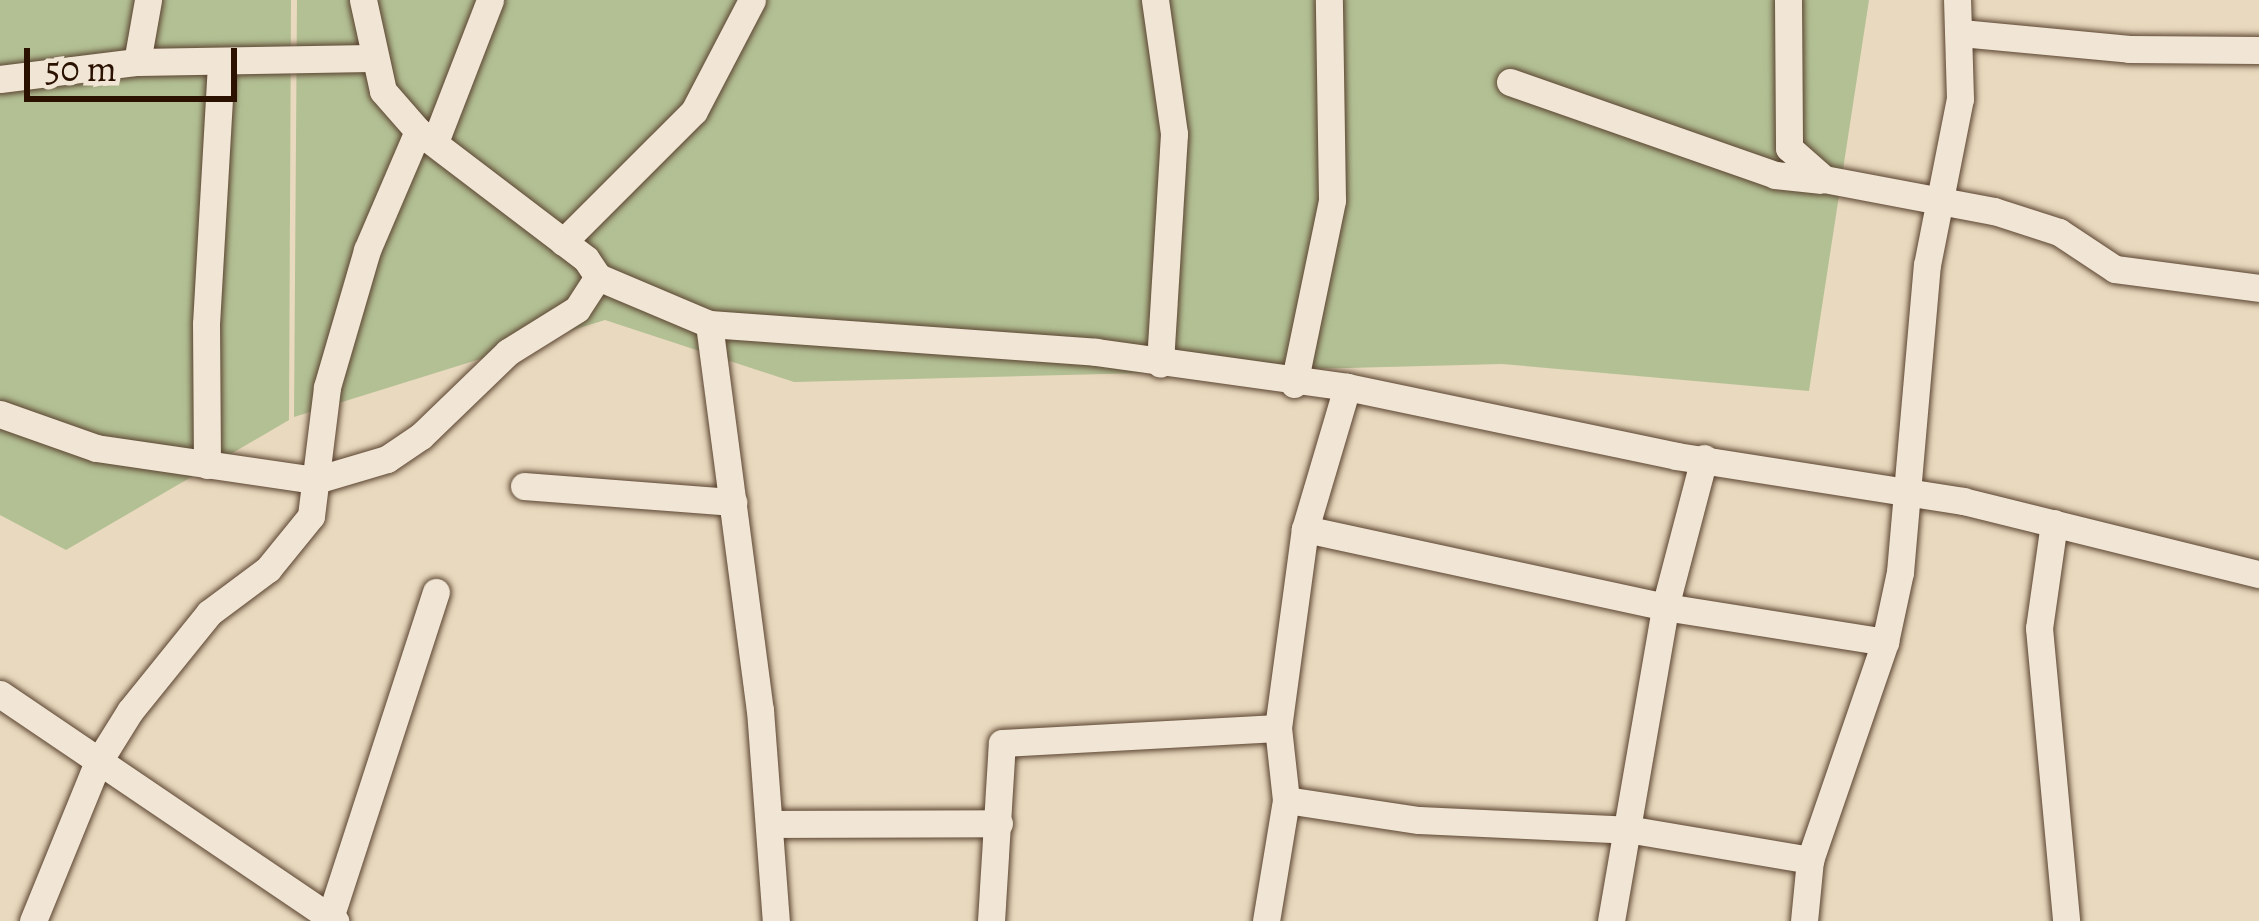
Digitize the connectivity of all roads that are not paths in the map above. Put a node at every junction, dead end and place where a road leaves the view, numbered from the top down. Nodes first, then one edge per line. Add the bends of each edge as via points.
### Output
1 (148, 0) edge
2 (362, 0) edge
3 (490, 0) edge
4 (752, 0) edge
5 (1155, 0) edge
6 (1329, 0) edge
7 (1788, 0) edge
8 (1958, 0) edge
9 (1961, 33) junction
10 (2259, 50) edge
11 (371, 58) junction
12 (137, 62) junction
13 (221, 66) junction
14 (0, 79) edge
15 (1510, 82) dead end
16 (426, 136) junction
17 (1789, 148) junction
18 (1775, 175) junction
19 (1824, 179) junction
20 (1937, 198) junction
21 (563, 242) junction
22 (598, 277) junction
23 (2259, 288) edge
24 (709, 324) junction
25 (1160, 364) junction
26 (1294, 384) junction
27 (1347, 387) junction
28 (0, 414) edge
29 (1703, 458) junction
30 (207, 465) junction
31 (316, 480) junction
32 (524, 486) dead end
33 (1910, 491) junction
34 (733, 502) junction
35 (2054, 523) junction
36 (1305, 529) junction
37 (2259, 574) edge
38 (436, 592) dead end
39 (1665, 607) junction
40 (1885, 642) junction
41 (0, 694) edge
42 (1278, 728) junction
43 (98, 764) junction
44 (1286, 800) junction
45 (999, 823) junction
46 (769, 824) junction
47 (1633, 830) junction
48 (1810, 860) junction
49 (332, 920) edge
50 (33, 921) edge
51 (776, 921) edge
52 (991, 921) edge
53 (1266, 921) edge
54 (1611, 921) edge
55 (1804, 921) edge
56 (2066, 921) edge

1 - 12 street
2 - 11 street
3 - 16 street
4 - 21 street via 694,112
5 - 25 street via 1174,134
6 - 26 street via 1332,200
7 - 17 street
8 - 9 street
9 - 10 street via 2129,49
9 - 20 street via 1960,99
11 - 13 street via 305,55
11 - 16 street via 383,91
12 - 13 street
12 - 14 street
13 - 30 street
15 - 18 street
16 - 21 street
16 - 31 street via 367,250 327,387
17 - 18 street
17 - 19 street
18 - 19 street
19 - 20 street
20 - 23 street via 2059,232 2115,269
20 - 33 street
21 - 22 street
22 - 24 street
22 - 31 street via 578,309 508,352 421,436 388,459
24 - 25 street via 1096,352
24 - 34 street
25 - 26 street
26 - 27 street
27 - 29 street
27 - 36 street
28 - 30 street via 96,448
29 - 33 street
29 - 39 street
30 - 31 street
31 - 43 street via 311,516 268,569 198,626
32 - 34 street
33 - 35 street
33 - 40 street
34 - 46 street
35 - 37 street
35 - 56 street via 2039,628
36 - 39 street
36 - 42 street
38 - 49 street
39 - 40 street
39 - 47 street
40 - 48 street
41 - 43 street
42 - 44 street
42 - 45 street via 1001,743
43 - 49 street
43 - 50 street
44 - 47 street via 1419,820
44 - 53 street
45 - 46 street
45 - 52 street
46 - 51 street
47 - 48 street
47 - 54 street
48 - 55 street

